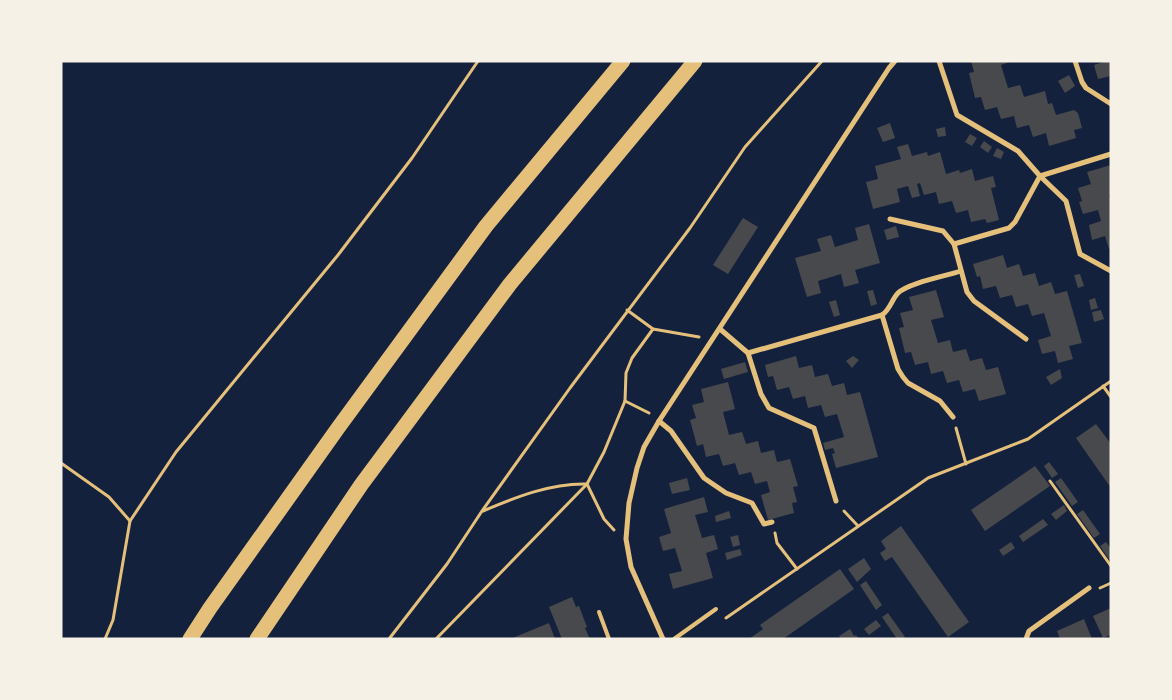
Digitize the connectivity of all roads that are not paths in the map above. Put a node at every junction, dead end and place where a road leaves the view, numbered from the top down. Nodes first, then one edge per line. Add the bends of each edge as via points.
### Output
1 (623, 61) edge
2 (694, 61) edge
3 (895, 61) edge
4 (938, 61) edge
5 (1075, 61) edge
6 (1111, 104) edge
7 (1111, 154) edge
8 (1040, 176) junction
9 (890, 219) dead end
10 (954, 244) junction
11 (961, 271) junction
12 (1111, 271) edge
13 (882, 315) junction
14 (720, 329) junction
15 (1026, 339) dead end
16 (748, 352) junction
17 (953, 417) road end
18 (660, 421) junction
19 (836, 501) road end
20 (772, 522) road end
21 (1090, 588) dead end
22 (716, 609) dead end
23 (599, 612) dead end
24 (190, 639) edge
25 (257, 639) edge
26 (610, 639) edge
27 (663, 639) edge
28 (674, 639) edge
29 (1026, 639) edge

1 - 24 highway via 486,226 338,428
2 - 25 highway via 510,284 361,485
3 - 14 street
4 - 8 street via 957,115 1018,151
5 - 6 street via 1086,88
7 - 8 street
8 - 10 street via 1009,228
8 - 12 street via 1066,202 1080,254
9 - 10 street via 944,231
10 - 11 street
11 - 13 street via 904,287
11 - 15 street via 967,292 974,301
13 - 16 street
13 - 17 street via 903,377 940,402
14 - 16 street
14 - 18 street
16 - 19 street via 761,394 769,408 814,428
18 - 20 street via 671,431 704,478 726,493 752,503 764,524
18 - 27 street via 644,447 637,468 626,539 631,567
21 - 29 street via 1029,631
22 - 28 lane
23 - 26 lane

